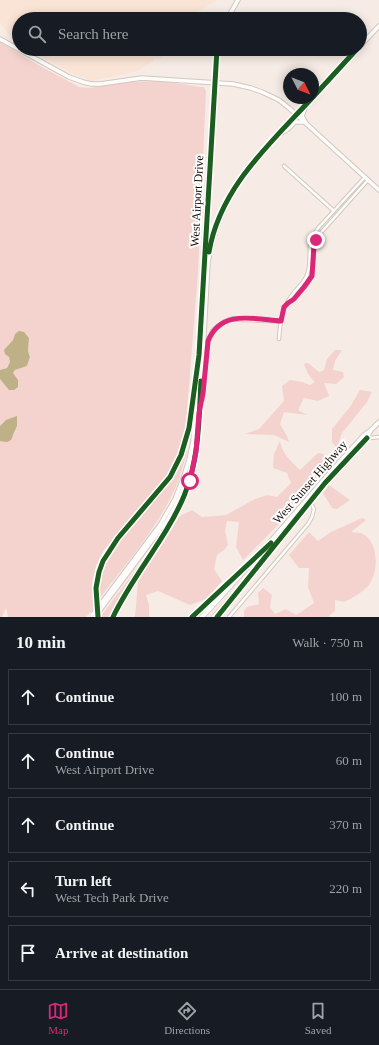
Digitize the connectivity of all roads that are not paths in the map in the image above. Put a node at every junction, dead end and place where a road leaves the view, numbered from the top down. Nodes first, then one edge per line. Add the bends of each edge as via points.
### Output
1 (238, 0) edge
2 (231, 12) edge
3 (379, 26) edge
4 (367, 39) edge
5 (0, 40) edge
6 (12, 46) edge
7 (30, 56) edge
8 (217, 56) edge
9 (351, 56) edge
10 (215, 82) junction
11 (319, 91) edge
12 (307, 104) joint
13 (297, 115) junction
14 (306, 123) junction
15 (279, 134) junction
16 (284, 166) dead end
17 (366, 178) junction
18 (379, 190) edge
19 (334, 211) junction
20 (337, 214) junction
21 (311, 240) junction
22 (315, 242) junction
23 (307, 276) junction
24 (311, 277) junction
25 (288, 303) junction
26 (281, 321) junction
27 (279, 340) dead end
28 (199, 355) junction
29 (199, 413) junction
30 (379, 422) edge
31 (366, 436) junction
32 (379, 437) edge
33 (197, 440) junction
34 (308, 500) junction
35 (264, 549) junction
36 (241, 587) junction
37 (95, 616) edge
38 (113, 617) edge
39 (192, 617) edge
40 (202, 617) edge
41 (214, 617) edge
42 (217, 617) edge
43 (229, 617) edge

1 - 2 main road
3 - 4 main road
5 - 6 main road
7 - 10 main road via 70,77 91,84 142,78
8 - 10 main road, West Airport Drive
9 - 11 main road, West Airport Drive
10 - 13 main road via 242,85 262,92
10 - 28 main road, West Airport Drive
12 - 13 main road, West Airport Drive
12 - 14 main road via 302,115
13 - 14 main road
13 - 15 main road, West Airport Drive
14 - 15 main road via 297,121
14 - 17 main road
15 - 29 main road, West Airport Drive via 236,185 223,209 212,241 206,273
16 - 19 street
17 - 18 main road
17 - 19 street
17 - 20 street
19 - 20 street
19 - 21 street
20 - 22 street
21 - 22 street
21 - 23 street
22 - 24 street
23 - 24 street
23 - 25 street
24 - 25 street
25 - 26 street
26 - 27 street
26 - 29 main road via 232,319 213,331 208,341
28 - 37 main road, West Airport Drive, bridge via 193,441 181,485 162,521 100,605
28 - 37 main road via 189,428 182,454 170,477 114,543 103,561 98,572
29 - 33 main road, West Airport Drive
30 - 31 main road, West Sunset Highway
31 - 32 street
31 - 34 main road, West Sunset Highway
33 - 37 main road, West Airport Drive, bridge via 190,471 175,506 163,526
33 - 38 main road via 194,465 184,496
34 - 35 main road, West Sunset Highway
34 - 36 main road, West Sunset Highway
34 - 43 street via 314,509 308,524
35 - 39 main road, West Sunset Highway
35 - 40 highway
36 - 41 highway
36 - 42 highway

